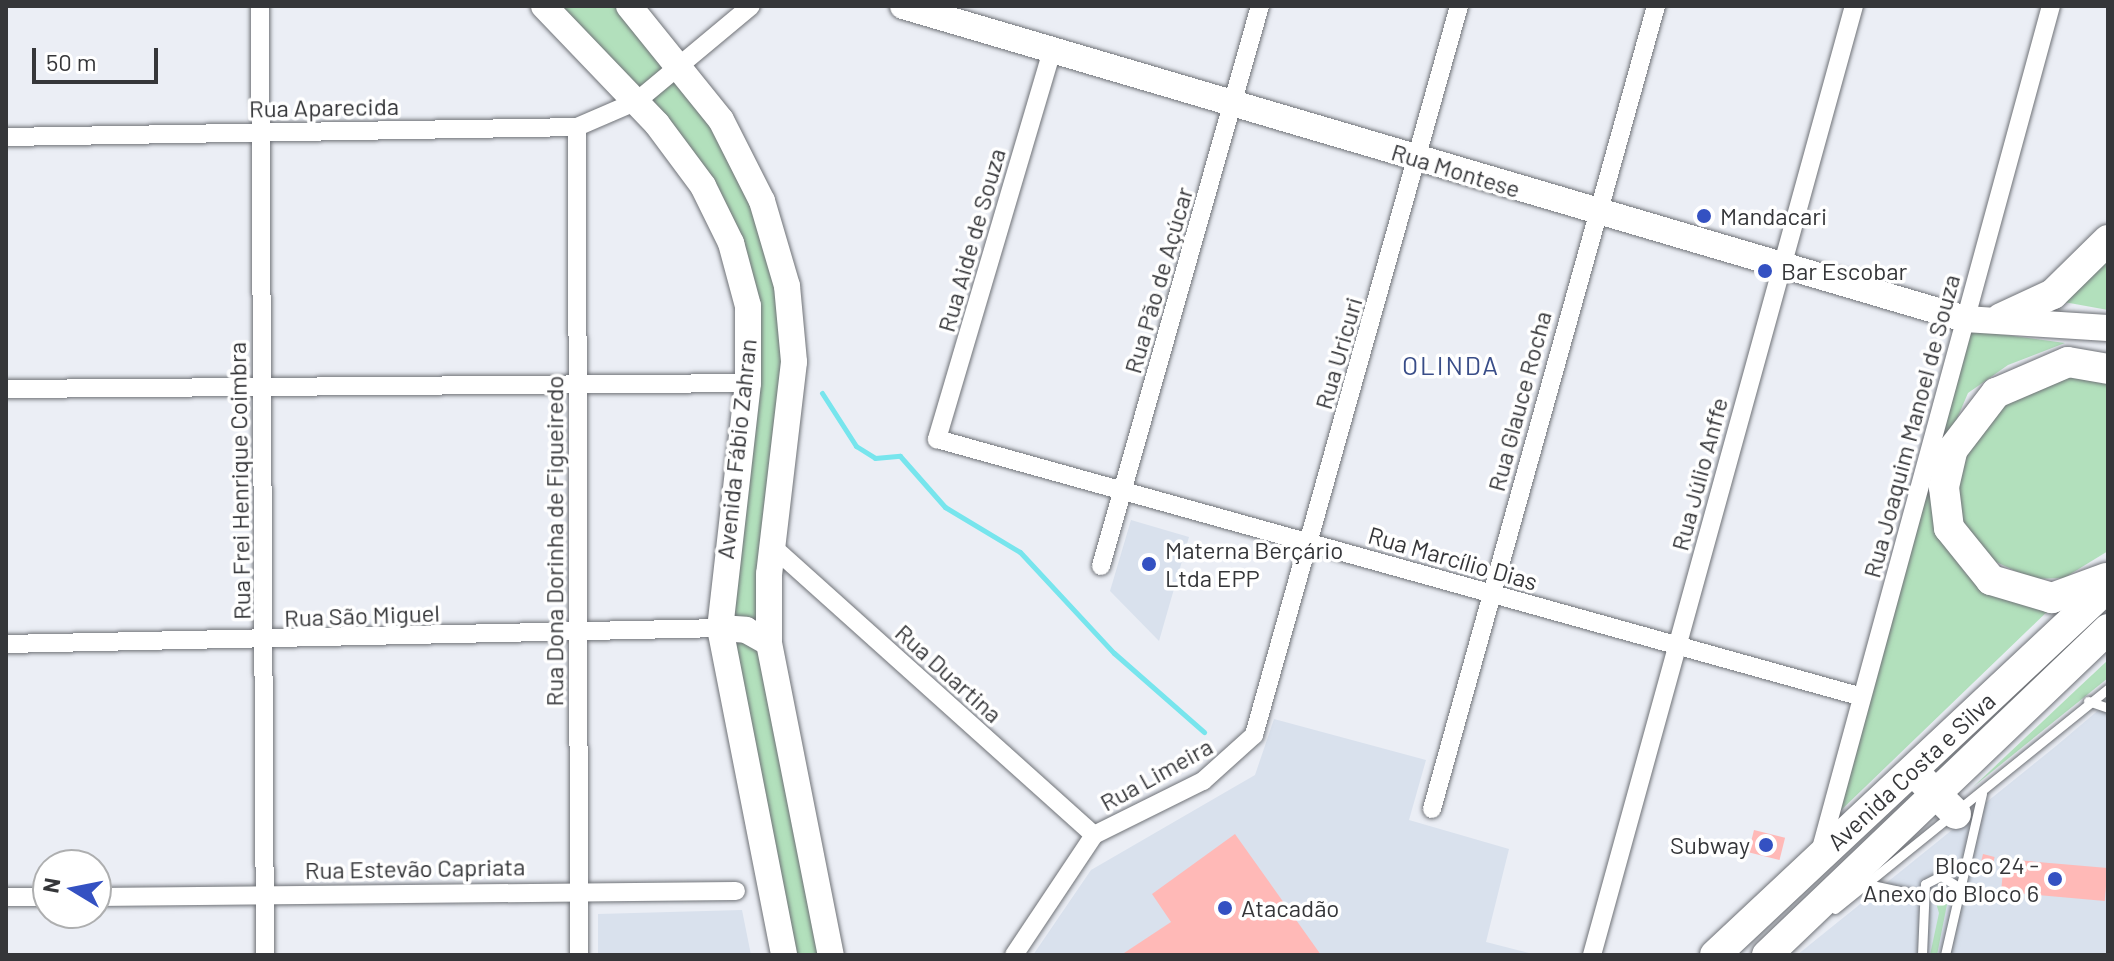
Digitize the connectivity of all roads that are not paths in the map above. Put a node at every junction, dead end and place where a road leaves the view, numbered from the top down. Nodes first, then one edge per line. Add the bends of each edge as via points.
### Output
1 (260, 6) edge
2 (544, 6) edge
3 (629, 6) edge
4 (751, 6) edge
5 (903, 6) edge
6 (968, 6) edge
7 (1260, 6) edge
8 (1459, 6) edge
9 (1656, 6) edge
10 (1854, 6) edge
11 (2051, 6) edge
12 (946, 23) junction
13 (1051, 54) junction
14 (682, 64) junction
15 (637, 101) junction
16 (1233, 105) junction
17 (577, 127) junction
18 (259, 132) junction
19 (6, 137) edge
20 (1418, 157) junction
21 (1595, 214) junction
22 (2108, 240) edge
23 (1781, 269) junction
24 (2001, 318) junction
25 (1965, 319) junction
26 (2108, 328) edge
27 (2108, 345) edge
28 (2108, 369) edge
29 (748, 383) junction
30 (577, 385) junction
31 (262, 388) junction
32 (6, 389) edge
33 (937, 439) joint
34 (1124, 491) junction
35 (1310, 543) junction
36 (773, 547) junction
37 (1101, 566) dead end
38 (2108, 577) edge
39 (2108, 587) edge
40 (1492, 594) junction
41 (720, 628) junction
42 (2108, 629) edge
43 (578, 630) junction
44 (266, 643) junction
45 (769, 643) junction
46 (6, 644) edge
47 (1677, 645) junction
48 (2108, 689) edge
49 (1862, 697) junction
50 (2088, 701) junction
51 (2108, 708) edge
52 (1263, 712) joint
53 (1911, 772) junction
54 (1935, 791) junction
55 (1982, 793) junction
56 (1432, 809) dead end
57 (1964, 825) junction
58 (1094, 835) junction
59 (1818, 858) junction
60 (1867, 884) junction
61 (1960, 888) junction
62 (579, 889) junction
63 (736, 891) dead end
64 (265, 895) junction
65 (1923, 896) junction
66 (6, 897) edge
67 (32, 897) edge
68 (112, 897) edge
69 (1771, 951) edge
70 (265, 955) edge
71 (579, 955) edge
72 (784, 955) edge
73 (831, 955) edge
74 (1014, 955) edge
75 (1592, 955) edge
76 (1715, 955) edge
77 (1922, 955) edge
78 (1945, 955) edge

1 - 18 street, Rua Frei Henrique Coimbra
2 - 15 main road, Avenida Fábio Zahran
3 - 14 main road, Avenida Fábio Zahran
4 - 14 street, Rua Aparecida
5 - 12 main road, Rua Montese
6 - 12 street
7 - 16 street, Rua Pão de Açúcar
8 - 20 street, Rua Uricuri
9 - 21 street, Rua Glauce Rocha
10 - 23 street, Rua Júlio Anffe
11 - 25 street, Rua Joaquim Manoel de Souza
12 - 13 main road, Rua Montese
13 - 16 main road, Rua Montese
13 - 33 street, Rua Aide de Souza
14 - 15 street, Rua Aparecida
14 - 36 main road, Avenida Fábio Zahran via 743,161 787,286 794,362
15 - 17 street, Rua Aparecida
15 - 29 main road, Avenida Fábio Zahran via 703,186 731,243 748,306
16 - 20 main road, Rua Montese
16 - 34 street, Rua Pão de Açúcar
17 - 18 street, Rua Aparecida
17 - 30 street, Rua Dona Dorinha de Figueiredo
18 - 19 street, Rua Aparecida
18 - 31 street, Rua Frei Henrique Coimbra
20 - 21 main road, Rua Montese
20 - 35 street, Rua Uricuri
21 - 23 main road, Rua Montese
21 - 40 street, Rua Glauce Rocha
22 - 24 main road via 2053,294
23 - 25 main road, Rua Montese
23 - 47 street, Rua Júlio Anffe
24 - 25 main road, Rua Montese
24 - 26 main road, Rua Montese
25 - 27 main road, Rua Montese via 1981,330
25 - 49 street, Rua Joaquim Manoel de Souza
28 - 38 main road via 2068,362 1996,393 1953,449 1944,487 1949,528 1991,580 2052,598
29 - 30 street
29 - 41 main road, Avenida Fábio Zahran
30 - 31 street
30 - 43 street, Rua Dona Dorinha de Figueiredo
31 - 32 street
31 - 44 street, Rua Frei Henrique Coimbra
33 - 34 street, Rua Marcílio Dias
34 - 35 street, Rua Marcílio Dias
34 - 37 street, Rua Pão de Açúcar
35 - 40 street, Rua Marcílio Dias
35 - 52 street, Rua Uricuri
36 - 45 main road, Avenida Fábio Zahran
36 - 58 street, Rua Duartina
39 - 53 main road, Avenida Costa e Silva
40 - 47 street, Rua Marcílio Dias
40 - 56 street, Rua Glauce Rocha
41 - 43 street, Rua São Miguel
41 - 45 main road via 746,630
41 - 72 main road, Avenida Fábio Zahran
42 - 54 main road, Avenida Costa e Silva
43 - 44 street, Rua São Miguel
43 - 62 street, Rua Dona Dorinha de Figueiredo
44 - 46 street, Rua São Miguel
44 - 64 street, Rua Frei Henrique Coimbra
45 - 73 main road, Avenida Fábio Zahran
47 - 49 street, Rua Marcílio Dias
47 - 75 street, Rua Júlio Anffe
48 - 50 lane
49 - 59 street, Rua Joaquim Manoel de Souza
50 - 51 lane
50 - 55 lane
52 - 58 street, Rua Limeira via 1240,755
53 - 54 main road
53 - 59 main road, Avenida Costa e Silva
54 - 57 main road
54 - 69 main road, Avenida Costa e Silva
55 - 57 lane
55 - 57 lane
57 - 60 lane
57 - 61 lane
58 - 74 street, Rua Limeira
59 - 76 main road, Avenida Costa e Silva
60 - 65 lane
60 - 69 lane
61 - 65 lane via 1931,878
61 - 78 lane
62 - 63 street, Rua Estevão Capriata
62 - 64 street, Rua Estevão Capriata
62 - 71 street, Rua Dona Dorinha de Figueiredo
64 - 68 street, Rua Estevão Capriata
64 - 70 street, Rua Frei Henrique Coimbra
65 - 77 lane via 1930,913
66 - 67 street

